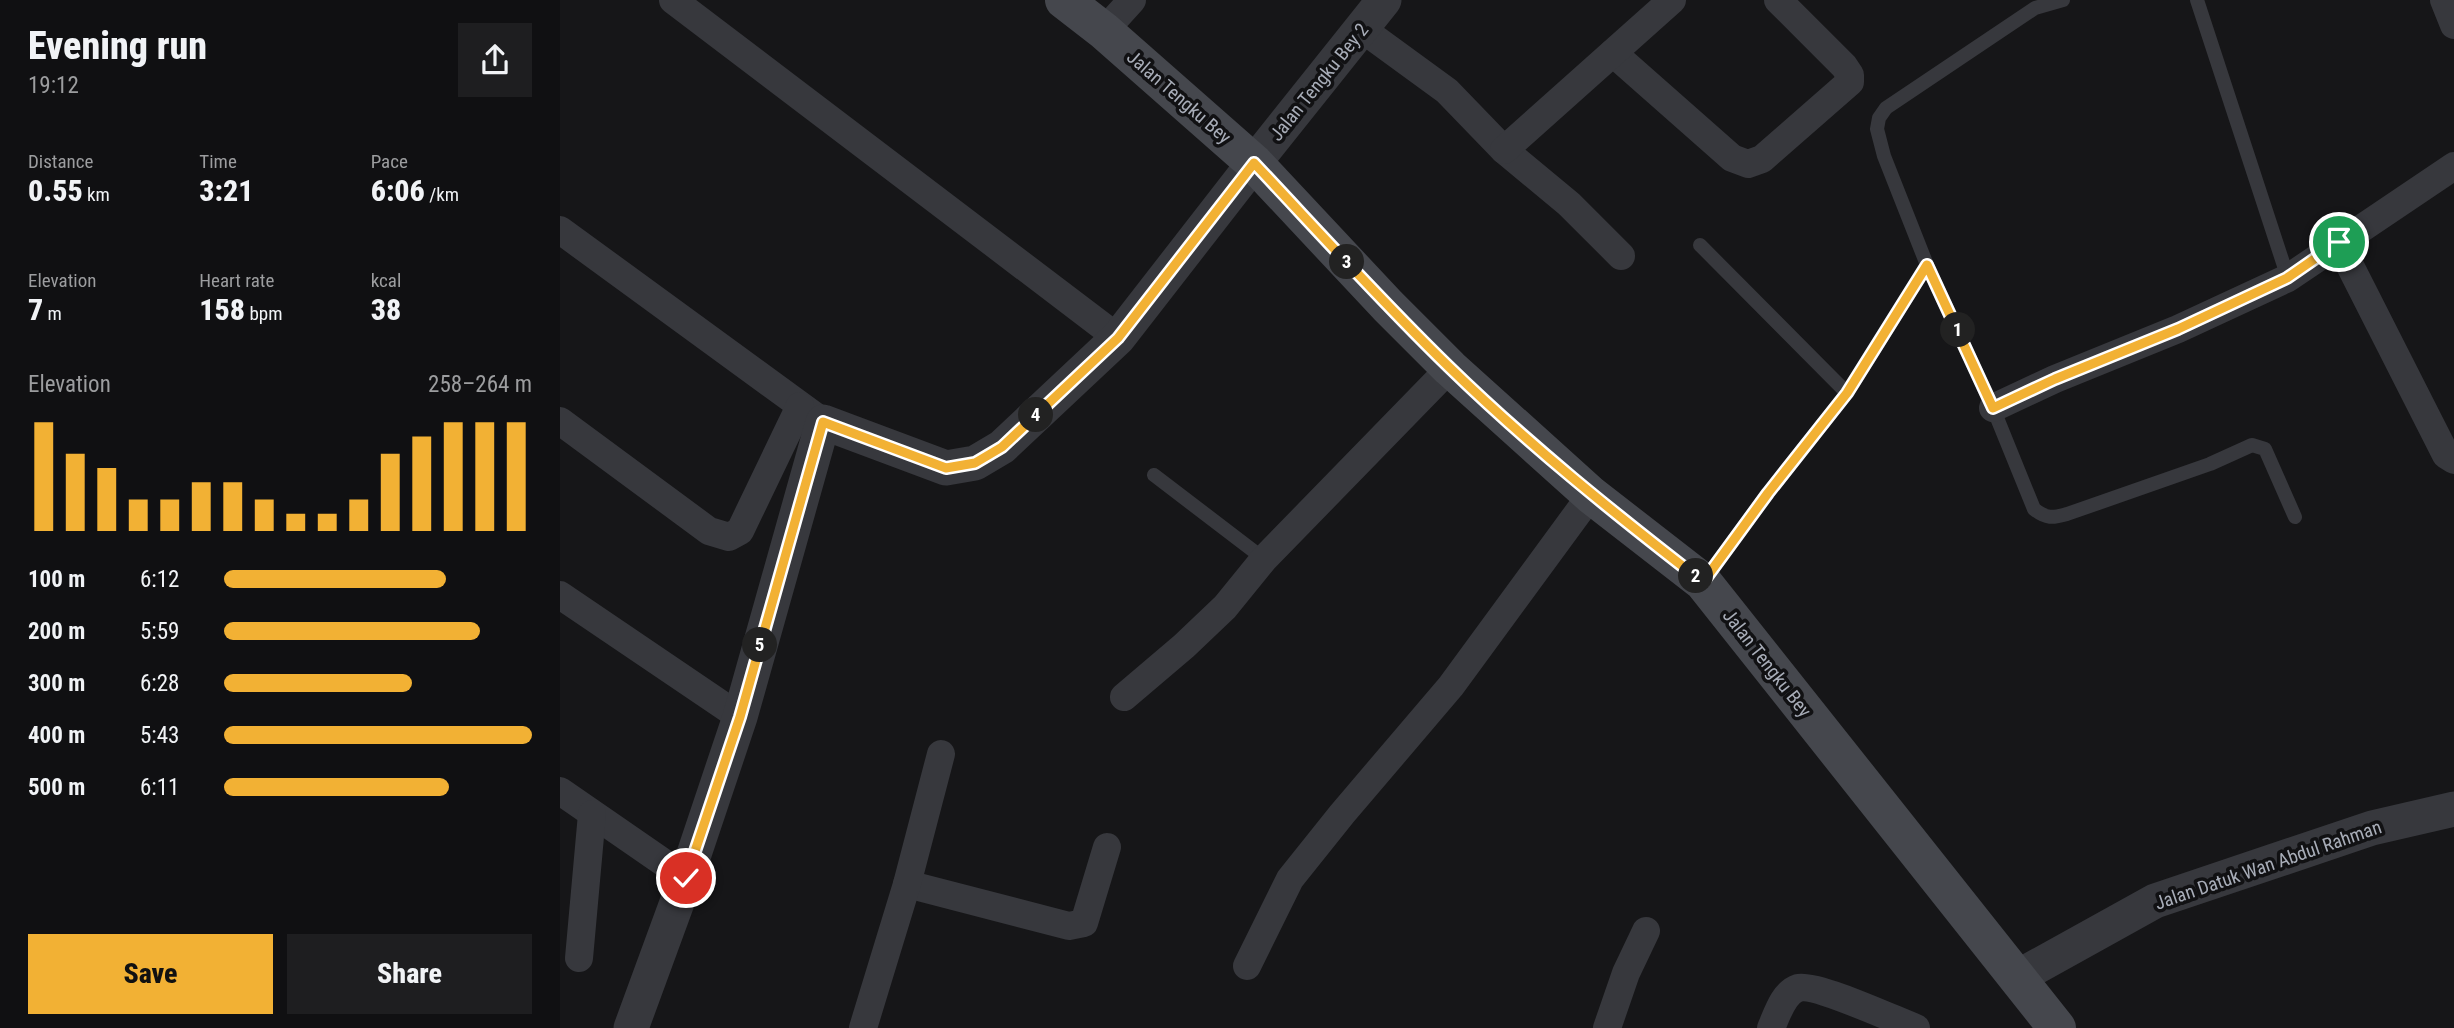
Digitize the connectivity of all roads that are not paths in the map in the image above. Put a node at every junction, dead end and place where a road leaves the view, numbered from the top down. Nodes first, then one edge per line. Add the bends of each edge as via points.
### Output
1 (673, 0) edge
2 (1064, 0) edge
3 (1132, 0) edge
4 (1384, 0) edge
5 (1672, 0) edge
6 (1778, 0) edge
7 (2063, 0) edge
8 (2197, 0) edge
9 (2444, 0) edge
10 (2454, 25) edge
11 (1362, 29) junction
12 (1104, 31) junction
13 (1613, 53) junction
14 (1504, 150) junction
15 (1254, 163) junction
16 (2454, 166) edge
17 (560, 230) edge
18 (2339, 242) junction
19 (1700, 245) dead end
20 (1621, 256) dead end
21 (1927, 265) junction
22 (2287, 278) junction
23 (1118, 338) junction
24 (1450, 368) junction
25 (1847, 393) junction
26 (1993, 408) junction
27 (811, 414) junction
28 (560, 421) edge
29 (2454, 460) edge
30 (1154, 475) dead end
31 (1591, 495) junction
32 (2295, 517) dead end
33 (1264, 559) junction
34 (1703, 582) junction
35 (560, 595) edge
36 (1124, 697) dead end
37 (740, 717) junction
38 (941, 754) dead end
39 (560, 791) edge
40 (2454, 809) edge
41 (592, 814) junction
42 (1107, 847) dead end
43 (686, 878) junction
44 (907, 884) junction
45 (1646, 930) dead end
46 (579, 958) dead end
47 (1247, 966) dead end
48 (2015, 978) junction
49 (631, 1028) edge
50 (863, 1028) edge
51 (1607, 1028) edge
52 (1771, 1028) edge
53 (1916, 1028) edge
54 (2057, 1028) edge

1 - 23 street
2 - 12 main road, Jalan Tengku Bey
3 - 12 street
4 - 11 street, Jalan Tengku Bey 2
5 - 13 street
6 - 13 street via 1844,66 1850,82 1762,159 1748,164 1732,158
7 - 21 lane via 2035,8 1886,108 1878,118 1880,143
8 - 22 lane
9 - 10 street
11 - 14 street via 1447,90
11 - 15 street, Jalan Tengku Bey 2
12 - 15 main road, Jalan Tengku Bey
13 - 14 street
14 - 20 street via 1569,204
15 - 23 street, Jalan Tengku Bey 2
15 - 24 main road, Jalan Tengku Bey
16 - 18 street
17 - 27 street
18 - 22 street
18 - 29 street via 2446,455
19 - 25 lane
21 - 25 lane
21 - 26 lane
22 - 26 street
23 - 27 street, Jalan Tengku Bey 2 via 1002,447 975,463 946,468
24 - 31 main road, Jalan Tengku Bey
24 - 33 street
25 - 34 lane
26 - 32 lane via 2034,509 2041,515 2067,514 2252,445 2265,449
27 - 28 street via 740,531 729,537 709,531
27 - 37 street
30 - 33 lane
31 - 34 main road, Jalan Tengku Bey
31 - 47 street via 1451,686 1290,879
33 - 36 street via 1225,607
34 - 48 main road, Jalan Tengku Bey
35 - 37 street
37 - 43 street
38 - 44 street
39 - 41 street
40 - 48 street, Jalan Datuk Wan Abdul Rahman via 2372,828 2155,901
41 - 43 street
41 - 46 street
42 - 44 street via 1084,923 1069,926
43 - 49 street
44 - 50 street
45 - 51 street
48 - 54 main road, Jalan Tengku Bey
52 - 53 street via 1788,994 1799,988 1816,989

